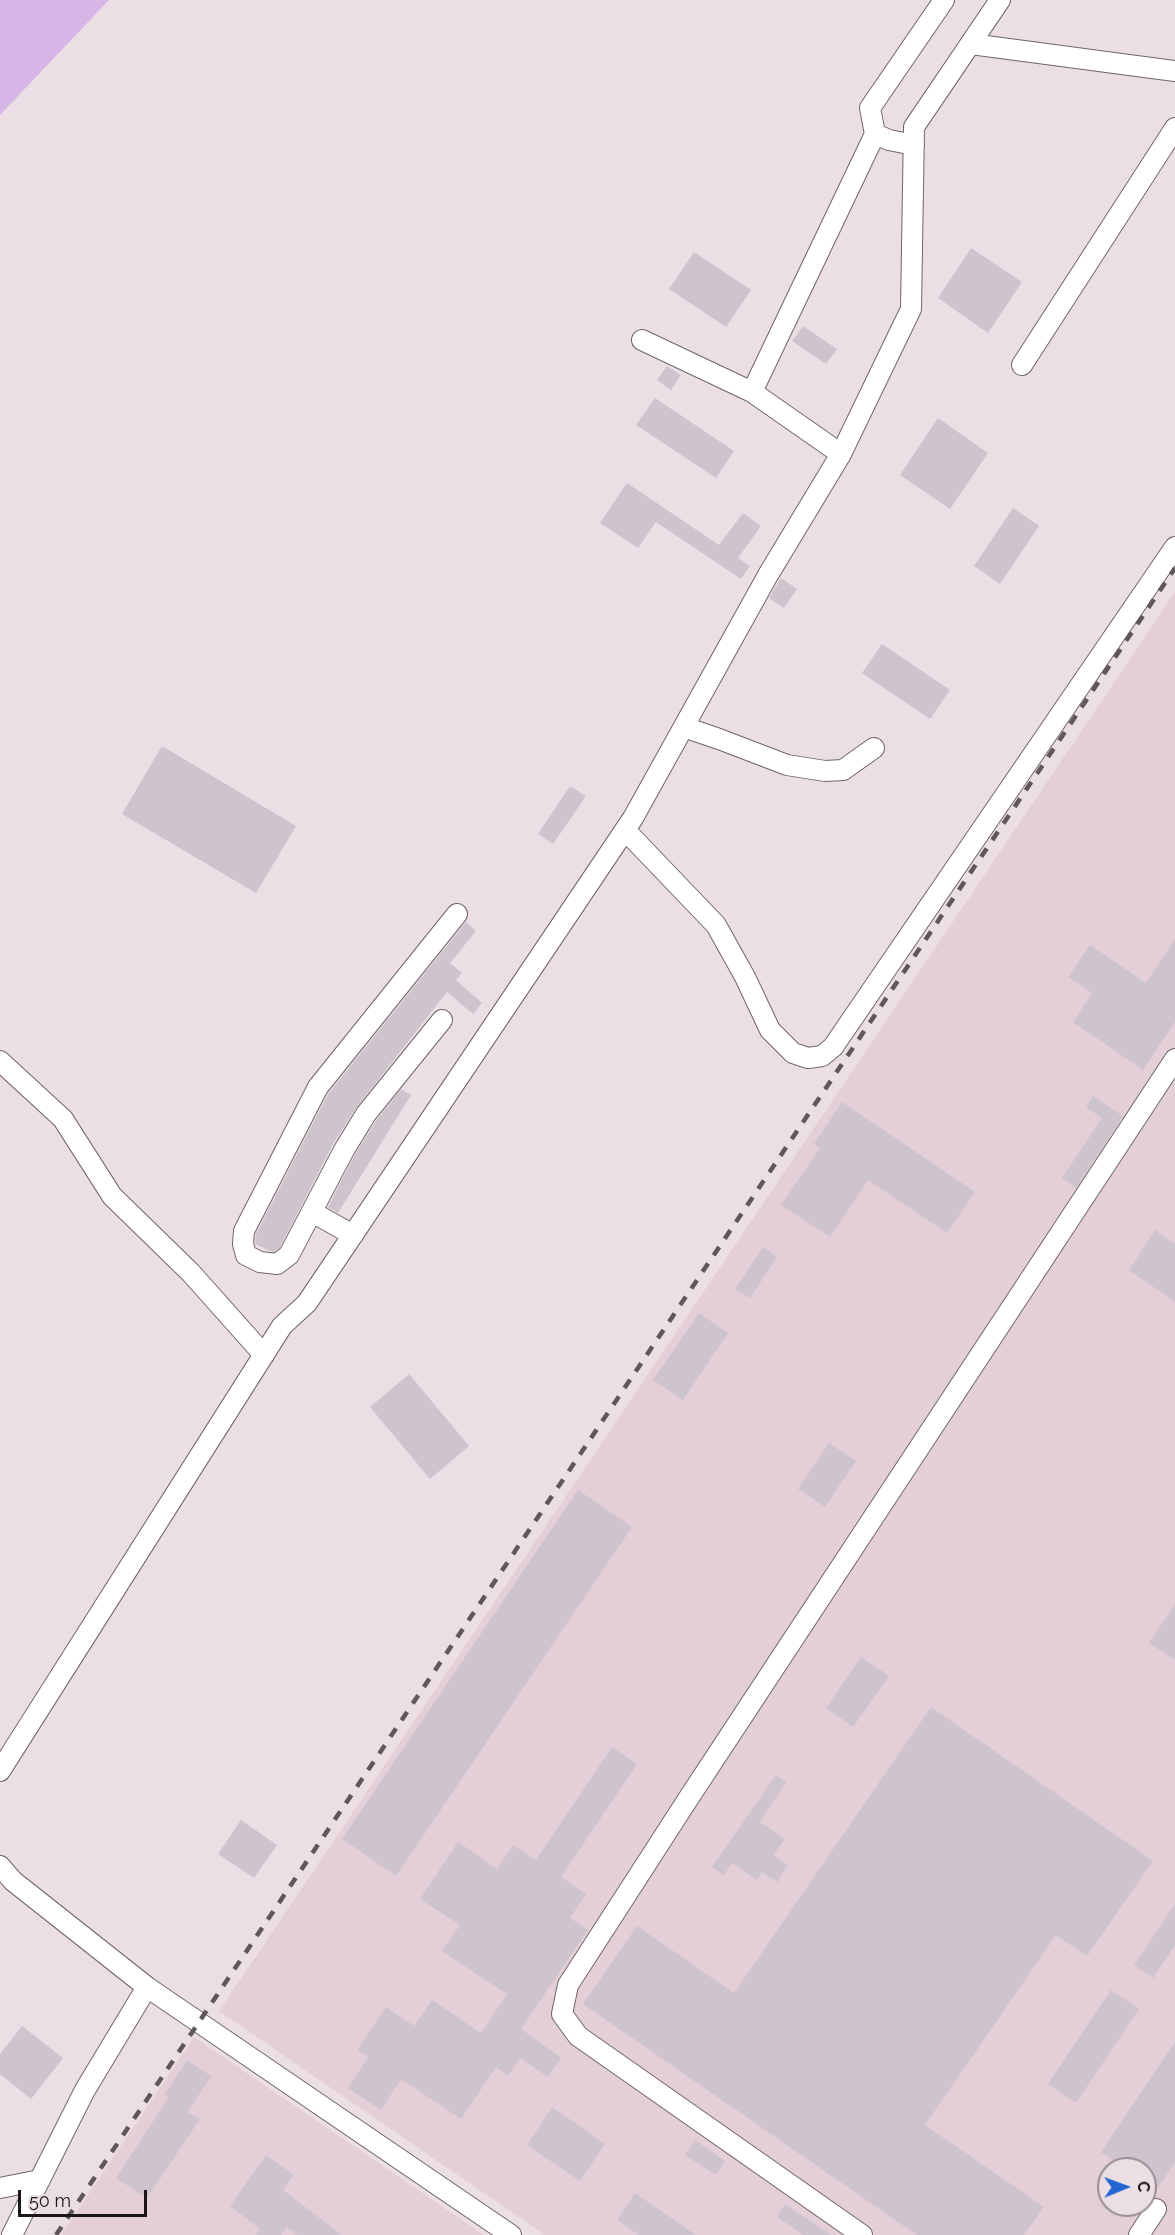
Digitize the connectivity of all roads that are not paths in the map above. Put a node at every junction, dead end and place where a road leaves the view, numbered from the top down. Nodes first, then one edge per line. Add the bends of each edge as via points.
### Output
1 (944, 0) edge
2 (1000, 0) edge
3 (971, 44) junction
4 (1175, 71) edge
5 (1175, 128) edge
6 (875, 134) junction
7 (914, 145) junction
8 (642, 340) dead end
9 (1022, 365) dead end
10 (752, 392) junction
11 (841, 454) junction
12 (1175, 547) edge
13 (684, 727) junction
14 (874, 747) dead end
15 (625, 830) junction
16 (457, 914) dead end
17 (442, 1020) dead end
18 (1175, 1059) edge
19 (0, 1061) edge
20 (312, 1212) junction
21 (353, 1235) junction
22 (264, 1355) junction
23 (0, 1771) edge
24 (0, 1866) edge
25 (147, 1987) junction
26 (40, 2180) junction
27 (0, 2188) edge
28 (1151, 2217) edge
29 (12, 2235) edge
30 (511, 2235) edge
31 (862, 2235) edge
32 (1139, 2235) edge

1 - 6 street via 870,108
2 - 3 street
3 - 4 street
3 - 7 street via 914,127
5 - 9 street
6 - 7 street
6 - 10 street
7 - 11 street via 911,309
8 - 10 street
10 - 11 street
11 - 13 street
12 - 15 street via 833,1047 822,1056 808,1058 794,1053 770,1030 716,925
13 - 14 street via 787,765 825,771 843,770
13 - 15 street
15 - 21 street
16 - 20 street via 318,1087 244,1231 246,1255 277,1264 289,1255
17 - 20 street via 366,1114
18 - 31 street via 568,1985 562,2014 578,2036
19 - 22 street via 63,1119 112,1196 191,1273
20 - 21 street
21 - 22 street via 307,1303 282,1326
22 - 23 street
24 - 25 street via 13,1881
25 - 26 street via 85,2090
25 - 30 street
26 - 27 street
26 - 29 street
28 - 32 street

